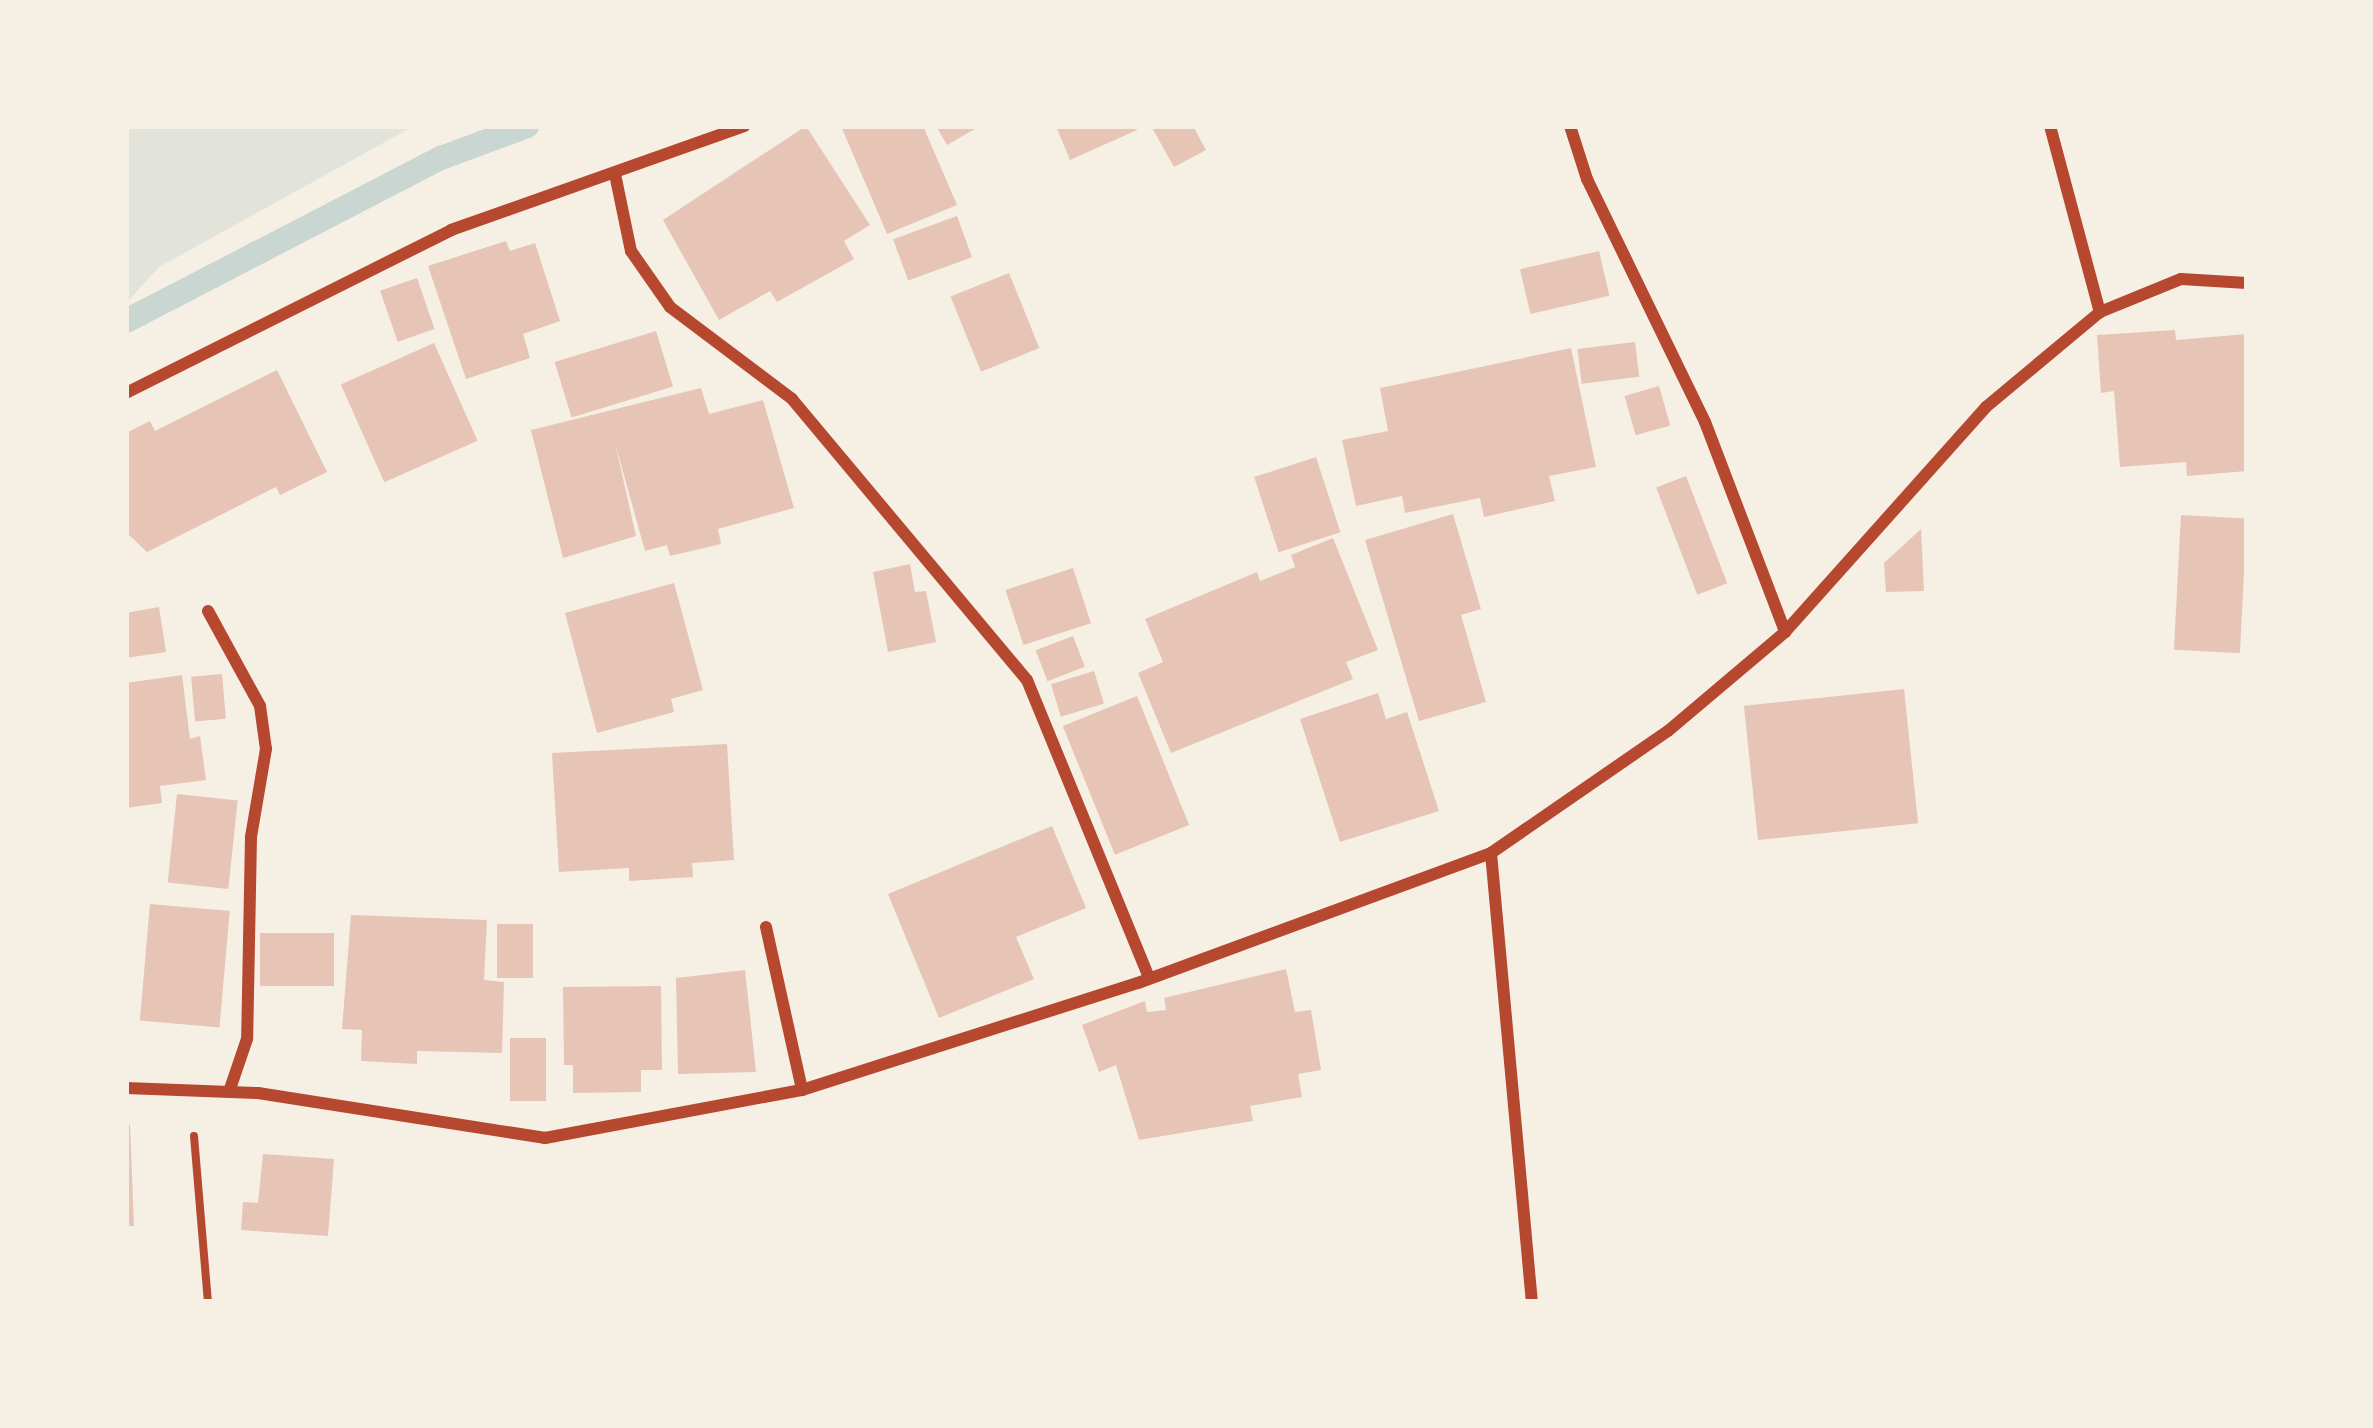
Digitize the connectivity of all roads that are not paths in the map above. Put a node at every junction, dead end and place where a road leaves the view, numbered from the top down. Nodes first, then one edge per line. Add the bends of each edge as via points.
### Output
1 (744, 126) edge
2 (1570, 126) edge
3 (2050, 126) edge
4 (615, 174) junction
5 (2247, 283) edge
6 (2100, 312) junction
7 (126, 393) edge
8 (208, 611) dead end
9 (1785, 632) junction
10 (1491, 853) junction
11 (766, 927) dead end
12 (1149, 978) junction
13 (126, 1088) edge
14 (802, 1090) junction
15 (229, 1092) junction
16 (1532, 1302) edge

1 - 4 street
2 - 9 street via 1705,422
3 - 6 street
4 - 7 street via 451,230
4 - 12 street via 631,251 670,307 792,399 1028,680
5 - 6 street via 2181,279
6 - 9 street via 1986,407
8 - 15 street via 260,706 266,749 251,837 247,1039
9 - 10 street via 1668,731
10 - 12 street
10 - 16 street
11 - 14 street
12 - 14 street
13 - 15 street
14 - 15 street via 545,1138

